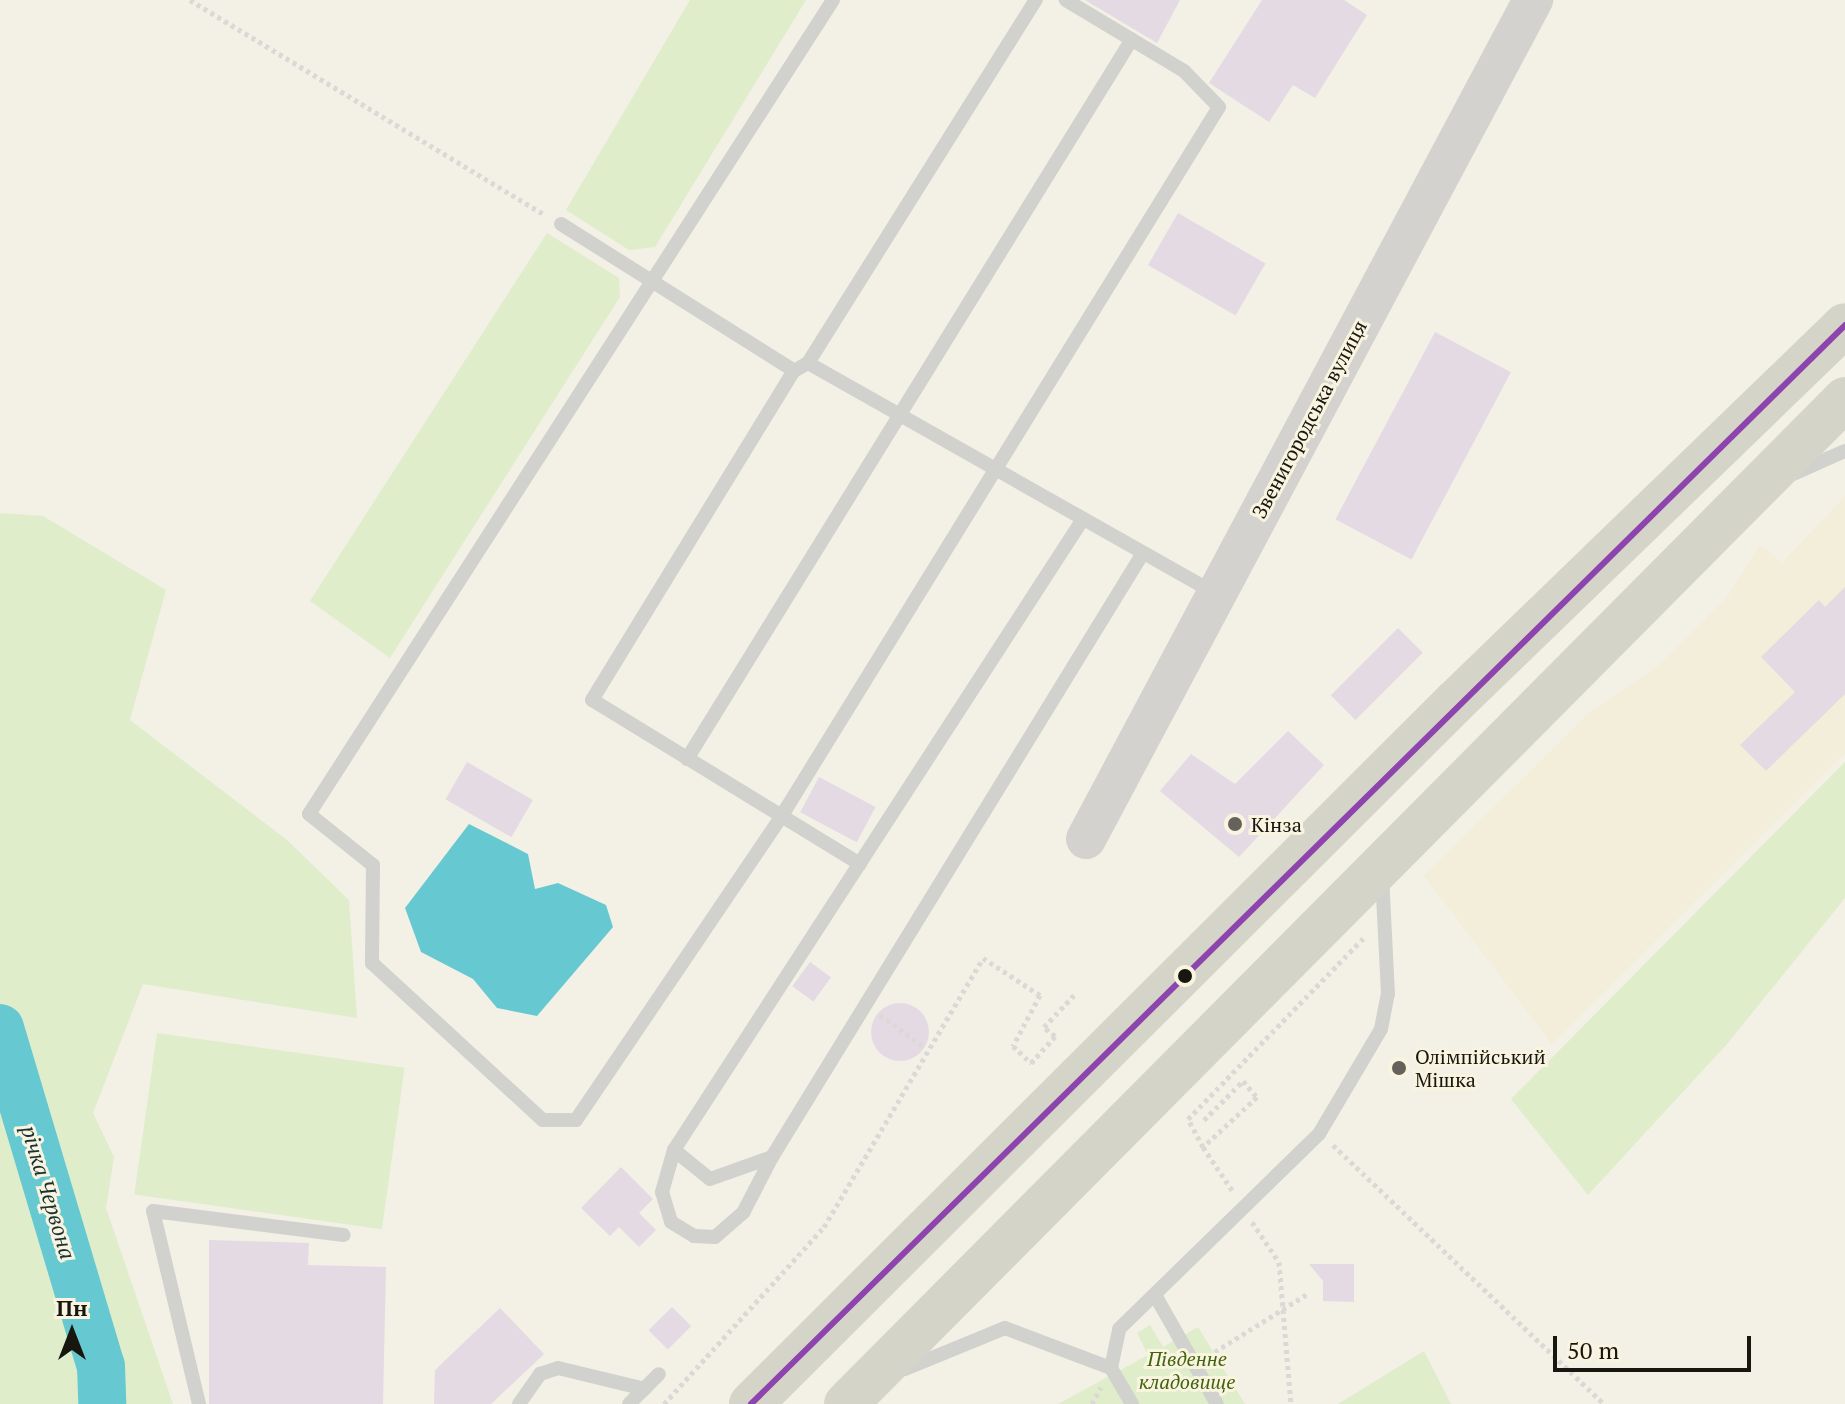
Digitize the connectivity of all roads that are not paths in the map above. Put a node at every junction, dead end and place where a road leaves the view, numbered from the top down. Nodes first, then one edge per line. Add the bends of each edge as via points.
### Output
1 (833, 0) edge
2 (1036, 0) edge
3 (1066, 0) edge
4 (1533, 0) edge
5 (1132, 39) junction
6 (561, 224) road end
7 (655, 283) junction
8 (1845, 325) edge
9 (801, 367) junction
10 (1845, 399) edge
11 (899, 415) junction
12 (1845, 451) edge
13 (994, 468) junction
14 (1739, 501) junction
15 (1083, 519) junction
16 (1143, 553) junction
17 (1216, 593) junction
18 (687, 759) junction
19 (781, 817) junction
20 (1086, 839) dead end
21 (1381, 860) junction
22 (860, 864) junction
23 (674, 1150) junction
24 (772, 1157) junction
25 (343, 1235) dead end
26 (1155, 1295) junction
27 (1111, 1368) junction
28 (659, 1374) dead end
29 (645, 1389) junction
30 (852, 1398) edge
31 (199, 1404) edge
32 (519, 1404) edge
33 (629, 1404) edge
34 (751, 1404) edge
35 (1132, 1404) edge
36 (1217, 1404) edge

1 - 7 lane
2 - 9 lane
3 - 5 lane
4 - 17 street, Звенигородська вулиця
5 - 11 lane
5 - 13 lane via 1184,71 1219,107
6 - 7 lane
7 - 9 lane
7 - 19 lane via 309,814 373,865 372,963 543,1120 576,1120
8 - 34 highway via 1455,702
9 - 11 lane
9 - 18 lane via 592,700
10 - 14 highway
11 - 13 lane
11 - 18 lane
12 - 14 lane
13 - 15 lane
13 - 19 lane
14 - 21 highway
15 - 16 lane
15 - 22 lane
16 - 17 lane
16 - 24 lane
17 - 20 street, Звенигородська вулиця
18 - 19 lane
19 - 22 lane
21 - 26 lane via 1388,994 1381,1029 1319,1134
21 - 30 highway
22 - 23 lane
23 - 24 lane via 710,1179
23 - 24 lane via 662,1192 671,1222 694,1236 715,1237 743,1213
25 - 31 lane via 153,1211
26 - 27 lane via 1119,1329
26 - 36 lane
27 - 30 lane via 1005,1328 960,1341
27 - 35 lane
28 - 29 lane
29 - 32 lane via 558,1368 540,1374
29 - 33 lane

